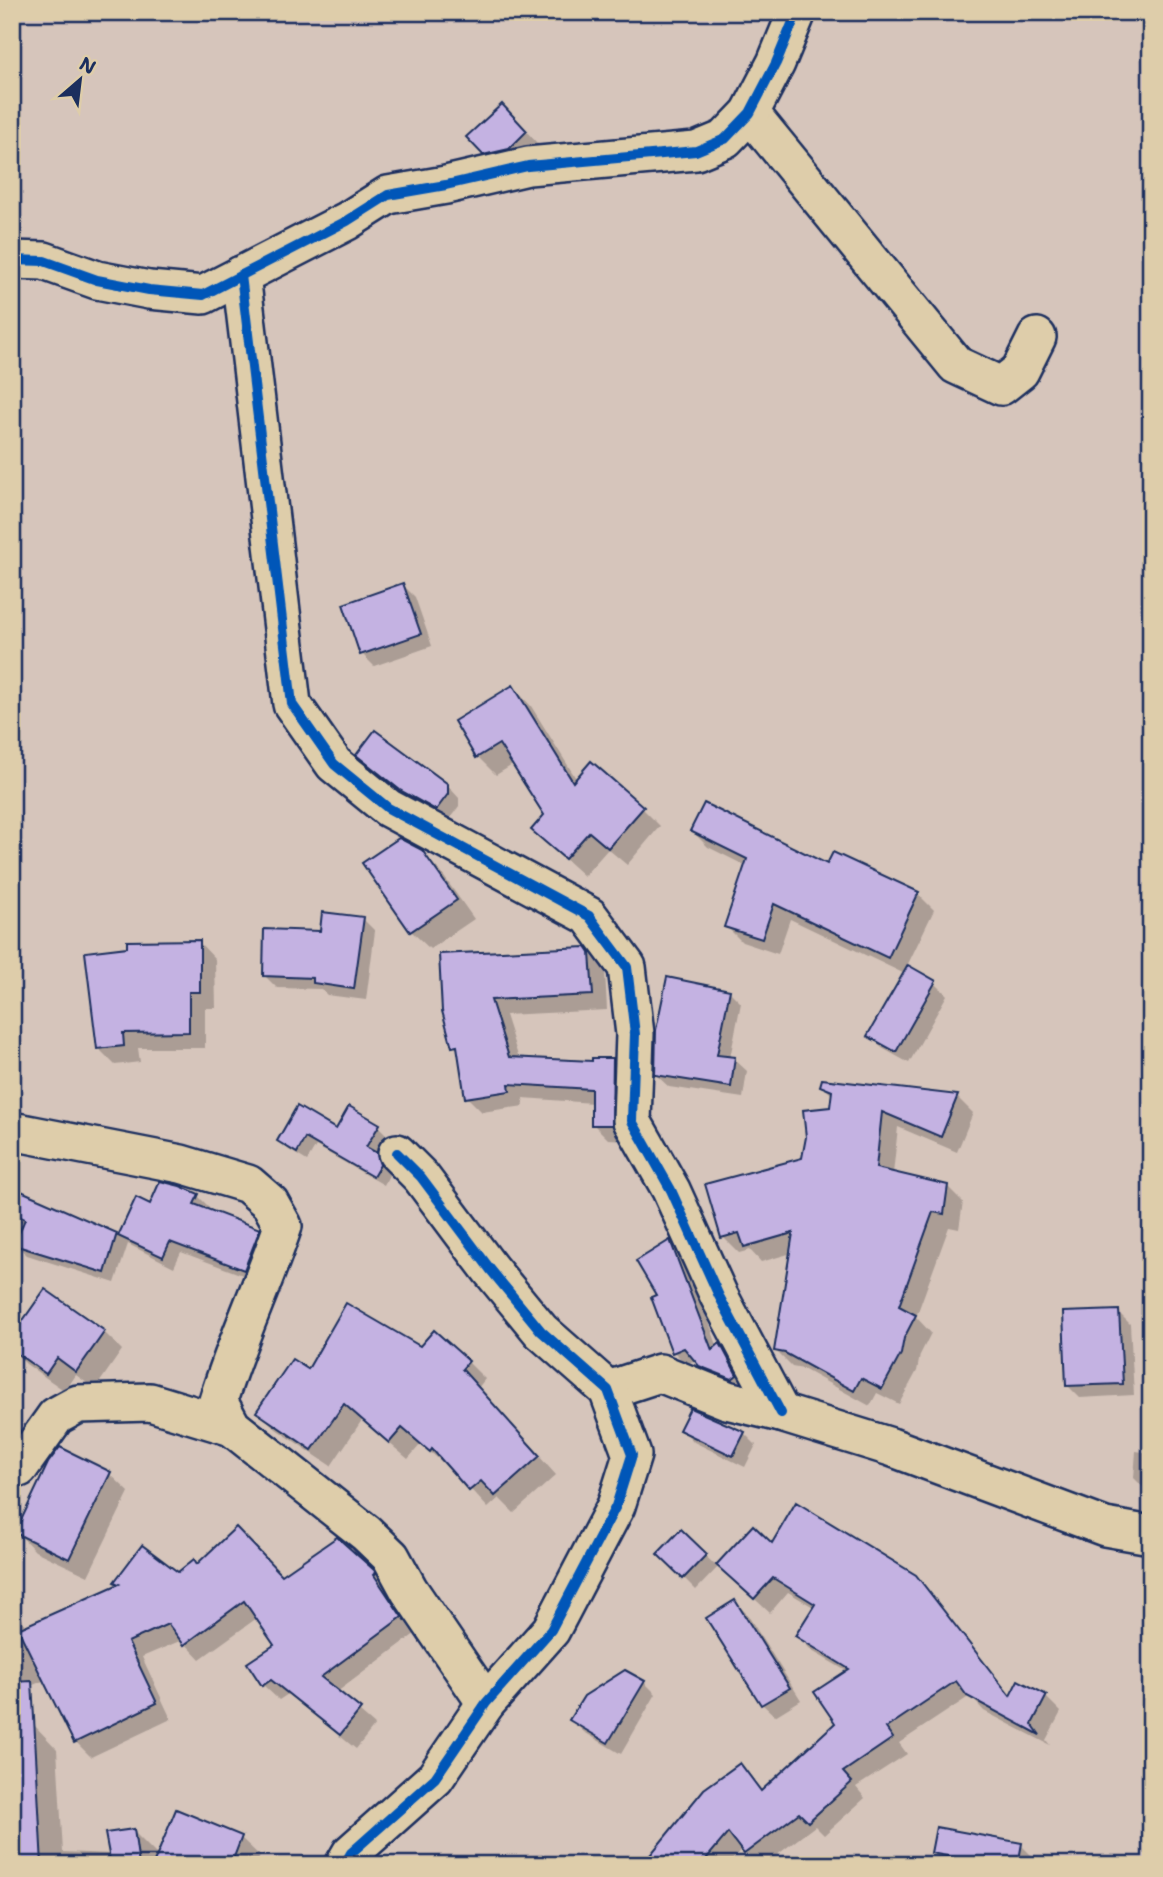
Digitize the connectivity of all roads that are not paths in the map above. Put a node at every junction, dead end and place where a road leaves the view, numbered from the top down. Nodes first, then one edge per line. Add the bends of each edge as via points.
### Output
1 (797, 12) edge
2 (750, 113) junction
3 (12, 260) edge
4 (242, 275) junction
5 (1037, 337) dead end
6 (12, 1131) edge
7 (397, 1153) dead end
8 (608, 1390) junction
9 (781, 1413) junction
10 (232, 1427) junction
11 (19, 1468) dead end
12 (1151, 1535) edge
13 (486, 1703) junction
14 (344, 1865) edge

1 - 2 street
2 - 4 street via 725,139 696,151 528,166 388,195
2 - 5 street via 956,365 1000,386 1020,371
3 - 4 street via 44,261 97,280 149,290 203,295
4 - 9 street via 292,704 334,764 388,808 589,916 627,967 635,1034 632,1121
6 - 10 street via 181,1164 248,1184 270,1203 283,1226 218,1401
7 - 8 street via 421,1177 541,1331
8 - 9 street via 660,1373 727,1401
8 - 13 street via 632,1455 616,1506 551,1630
9 - 12 street via 891,1447 1105,1527
10 - 11 street via 150,1402 78,1404 56,1416
10 - 13 street via 391,1556
13 - 14 street via 435,1778 351,1853

